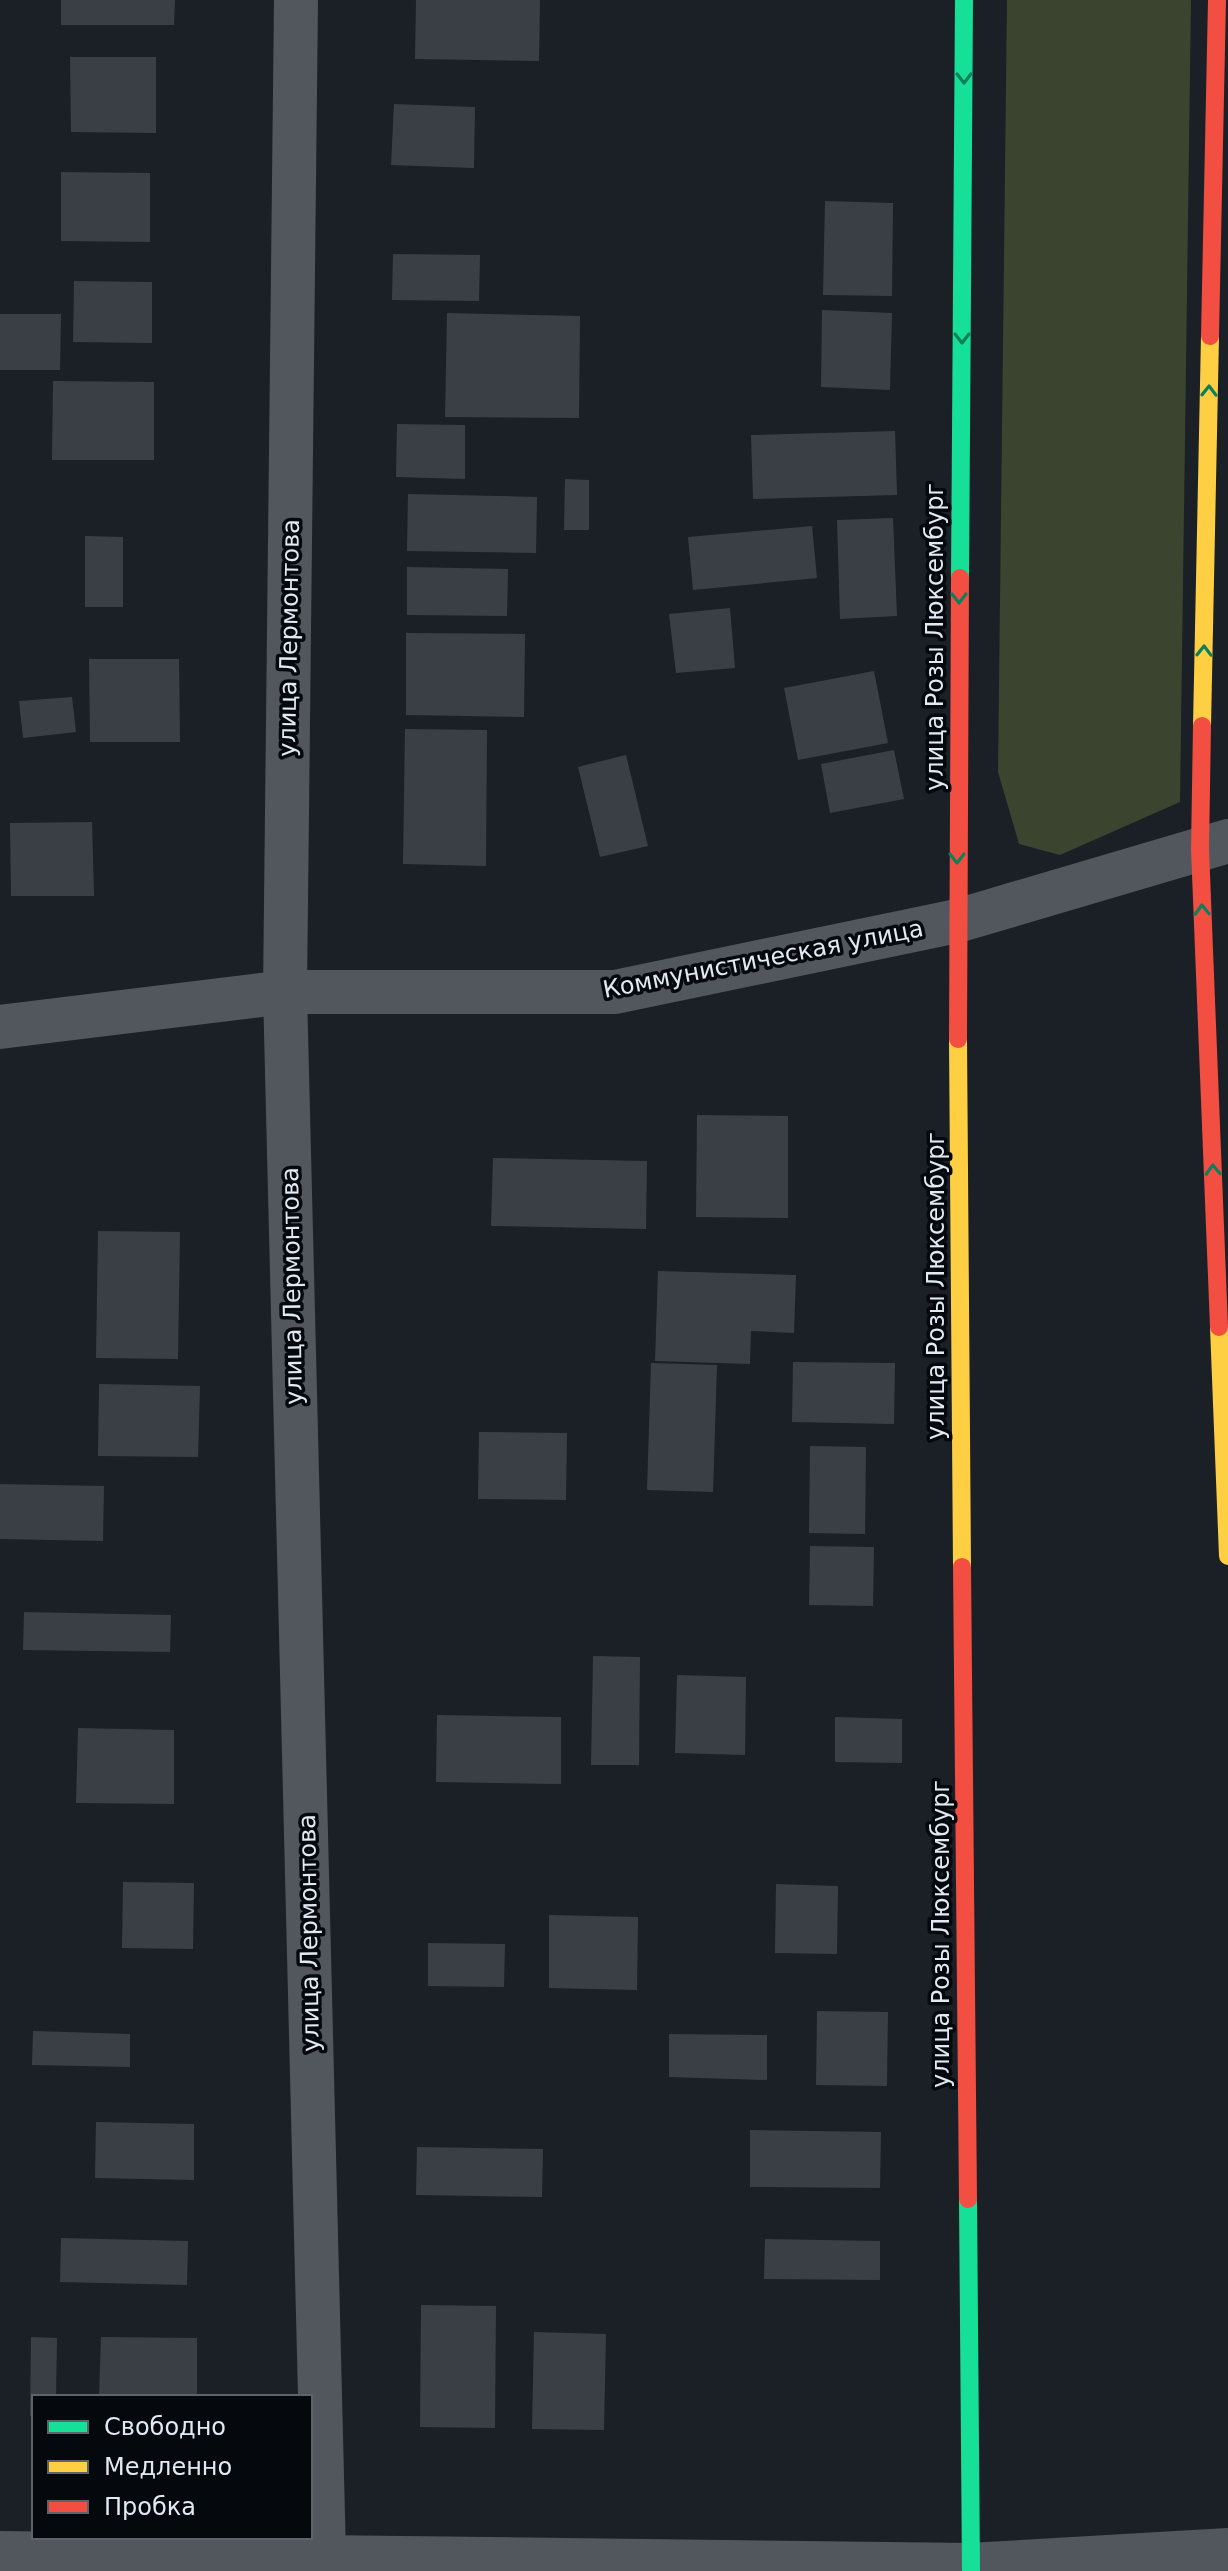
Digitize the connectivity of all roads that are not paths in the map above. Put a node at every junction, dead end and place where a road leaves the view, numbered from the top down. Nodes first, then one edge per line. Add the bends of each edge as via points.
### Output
1 (296, 0) edge
2 (964, 0) edge
3 (1217, 0) edge
4 (1214, 845) edge
5 (957, 921) junction
6 (285, 992) junction
7 (0, 1027) edge
8 (1228, 1556) edge
9 (1228, 2550) edge
10 (0, 2553) edge
11 (324, 2564) edge
12 (970, 2568) edge

1 - 6 street, улица Лермонтова
2 -> 5 main road, улица Розы Люксембург
4 -> 3 main road
4 - 5 street, Коммунистическая улица
8 -> 4 main road
5 - 6 street, Коммунистическая улица via 615,992
5 - 12 main road, улица Розы Люксембург
6 - 7 street, Коммунистическая улица
6 - 11 street, улица Лермонтова
9 - 12 street
10 - 11 street
11 - 12 street

